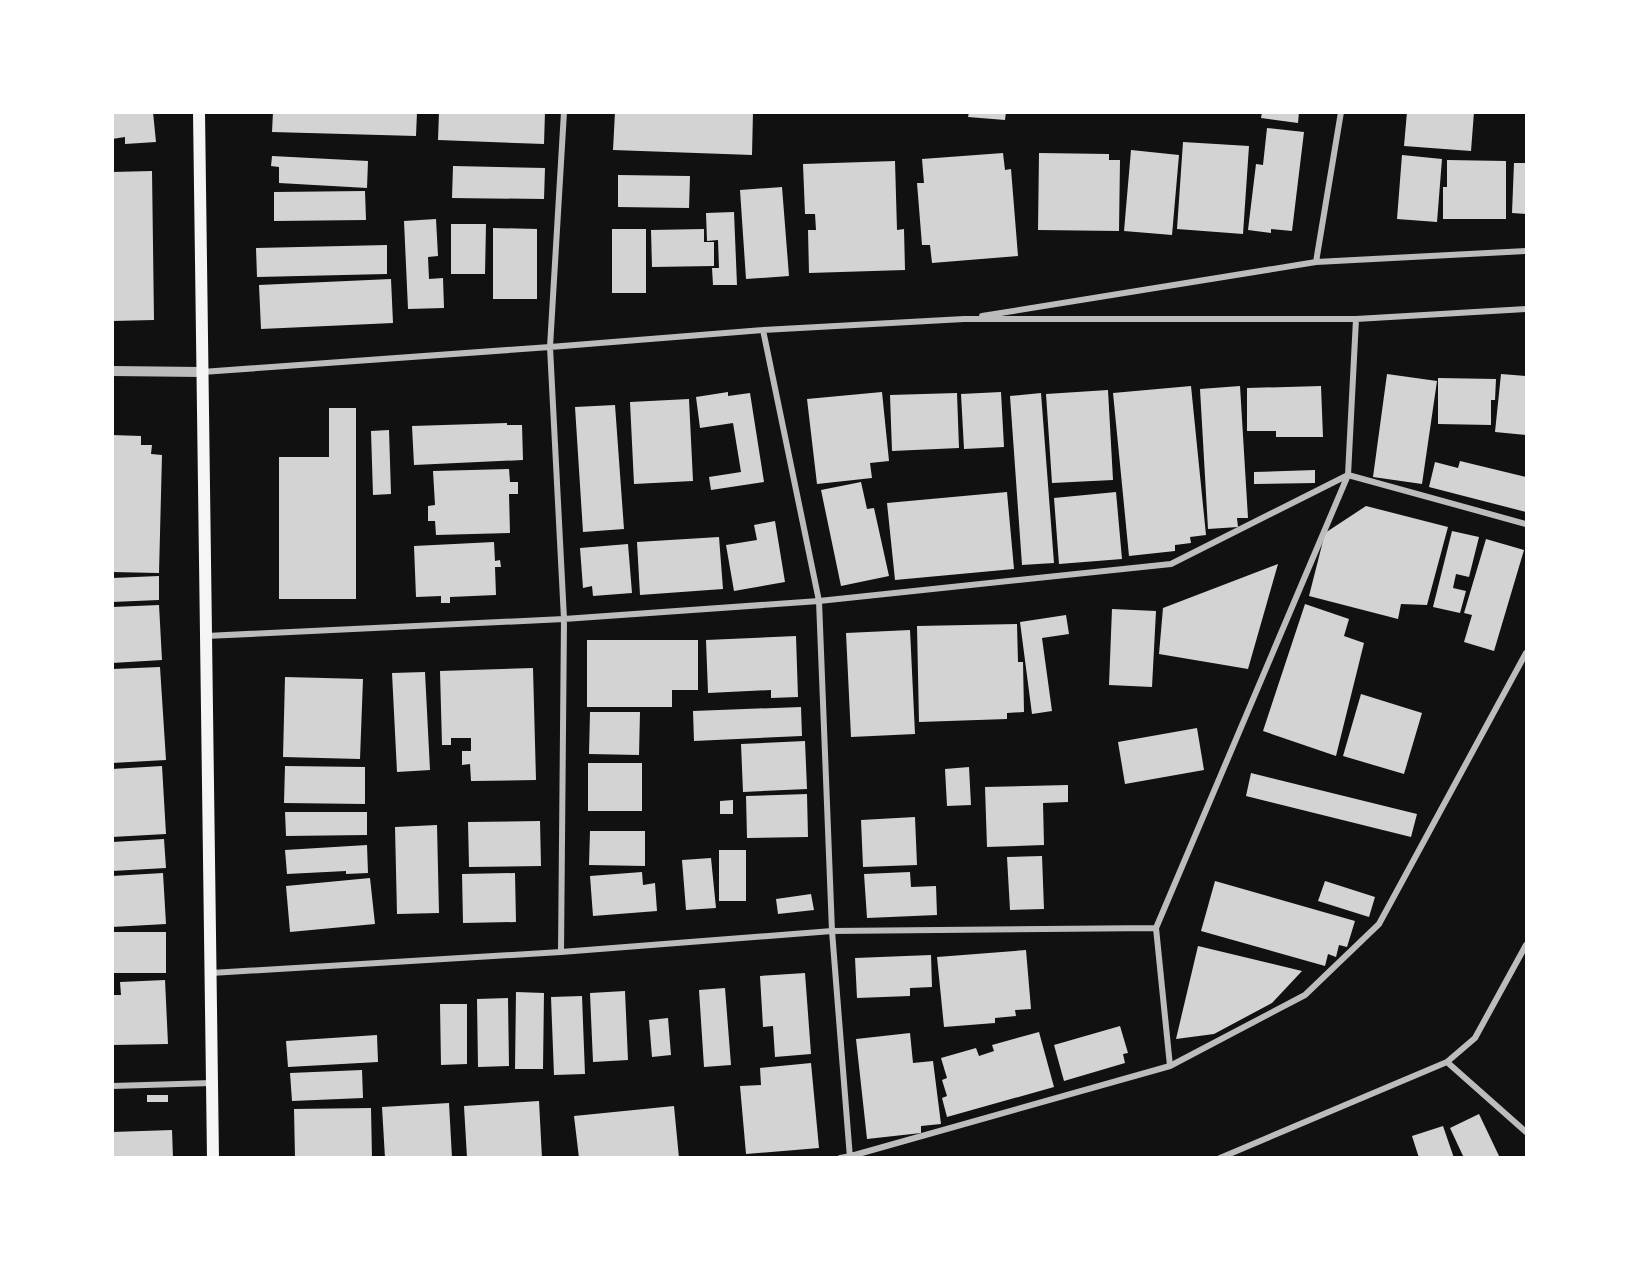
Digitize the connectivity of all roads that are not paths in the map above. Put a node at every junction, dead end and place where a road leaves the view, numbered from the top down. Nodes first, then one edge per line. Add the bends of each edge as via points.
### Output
1 (199, 112) edge
2 (564, 112) edge
3 (1341, 112) edge
4 (1527, 251) edge
5 (1316, 262) junction
6 (1527, 309) edge
7 (964, 319) junction
8 (1356, 319) junction
9 (763, 330) junction
10 (550, 348) junction
11 (112, 371) edge
12 (202, 372) junction
13 (1348, 475) junction
14 (1527, 524) edge
15 (819, 601) junction
16 (564, 619) junction
17 (206, 636) junction
18 (1527, 653) edge
19 (1156, 928) junction
20 (832, 931) junction
21 (1527, 945) edge
22 (561, 952) junction
23 (210, 973) junction
24 (1447, 1062) junction
25 (1170, 1066) junction
26 (212, 1083) junction
27 (112, 1086) edge
28 (1527, 1132) edge
29 (850, 1157) edge
30 (213, 1158) edge
31 (840, 1158) edge
32 (1220, 1158) edge

1 - 12 main road
2 - 10 street
3 - 5 street
4 - 5 street
5 - 7 street
6 - 8 street
7 - 8 street
7 - 9 street
8 - 13 street
9 - 10 street
9 - 15 street
10 - 12 street
10 - 16 street
11 - 12 street
12 - 17 main road
13 - 14 street
13 - 15 street via 1171,564
13 - 19 street
15 - 16 street
15 - 20 street
16 - 17 street
16 - 22 street
17 - 23 main road
18 - 25 street via 1379,924 1305,995
19 - 20 street
19 - 25 street
20 - 22 street
20 - 29 street
21 - 24 street via 1475,1038
22 - 23 street
23 - 26 main road
24 - 28 street
24 - 32 street
25 - 29 street
26 - 27 street
26 - 30 main road
29 - 31 street

